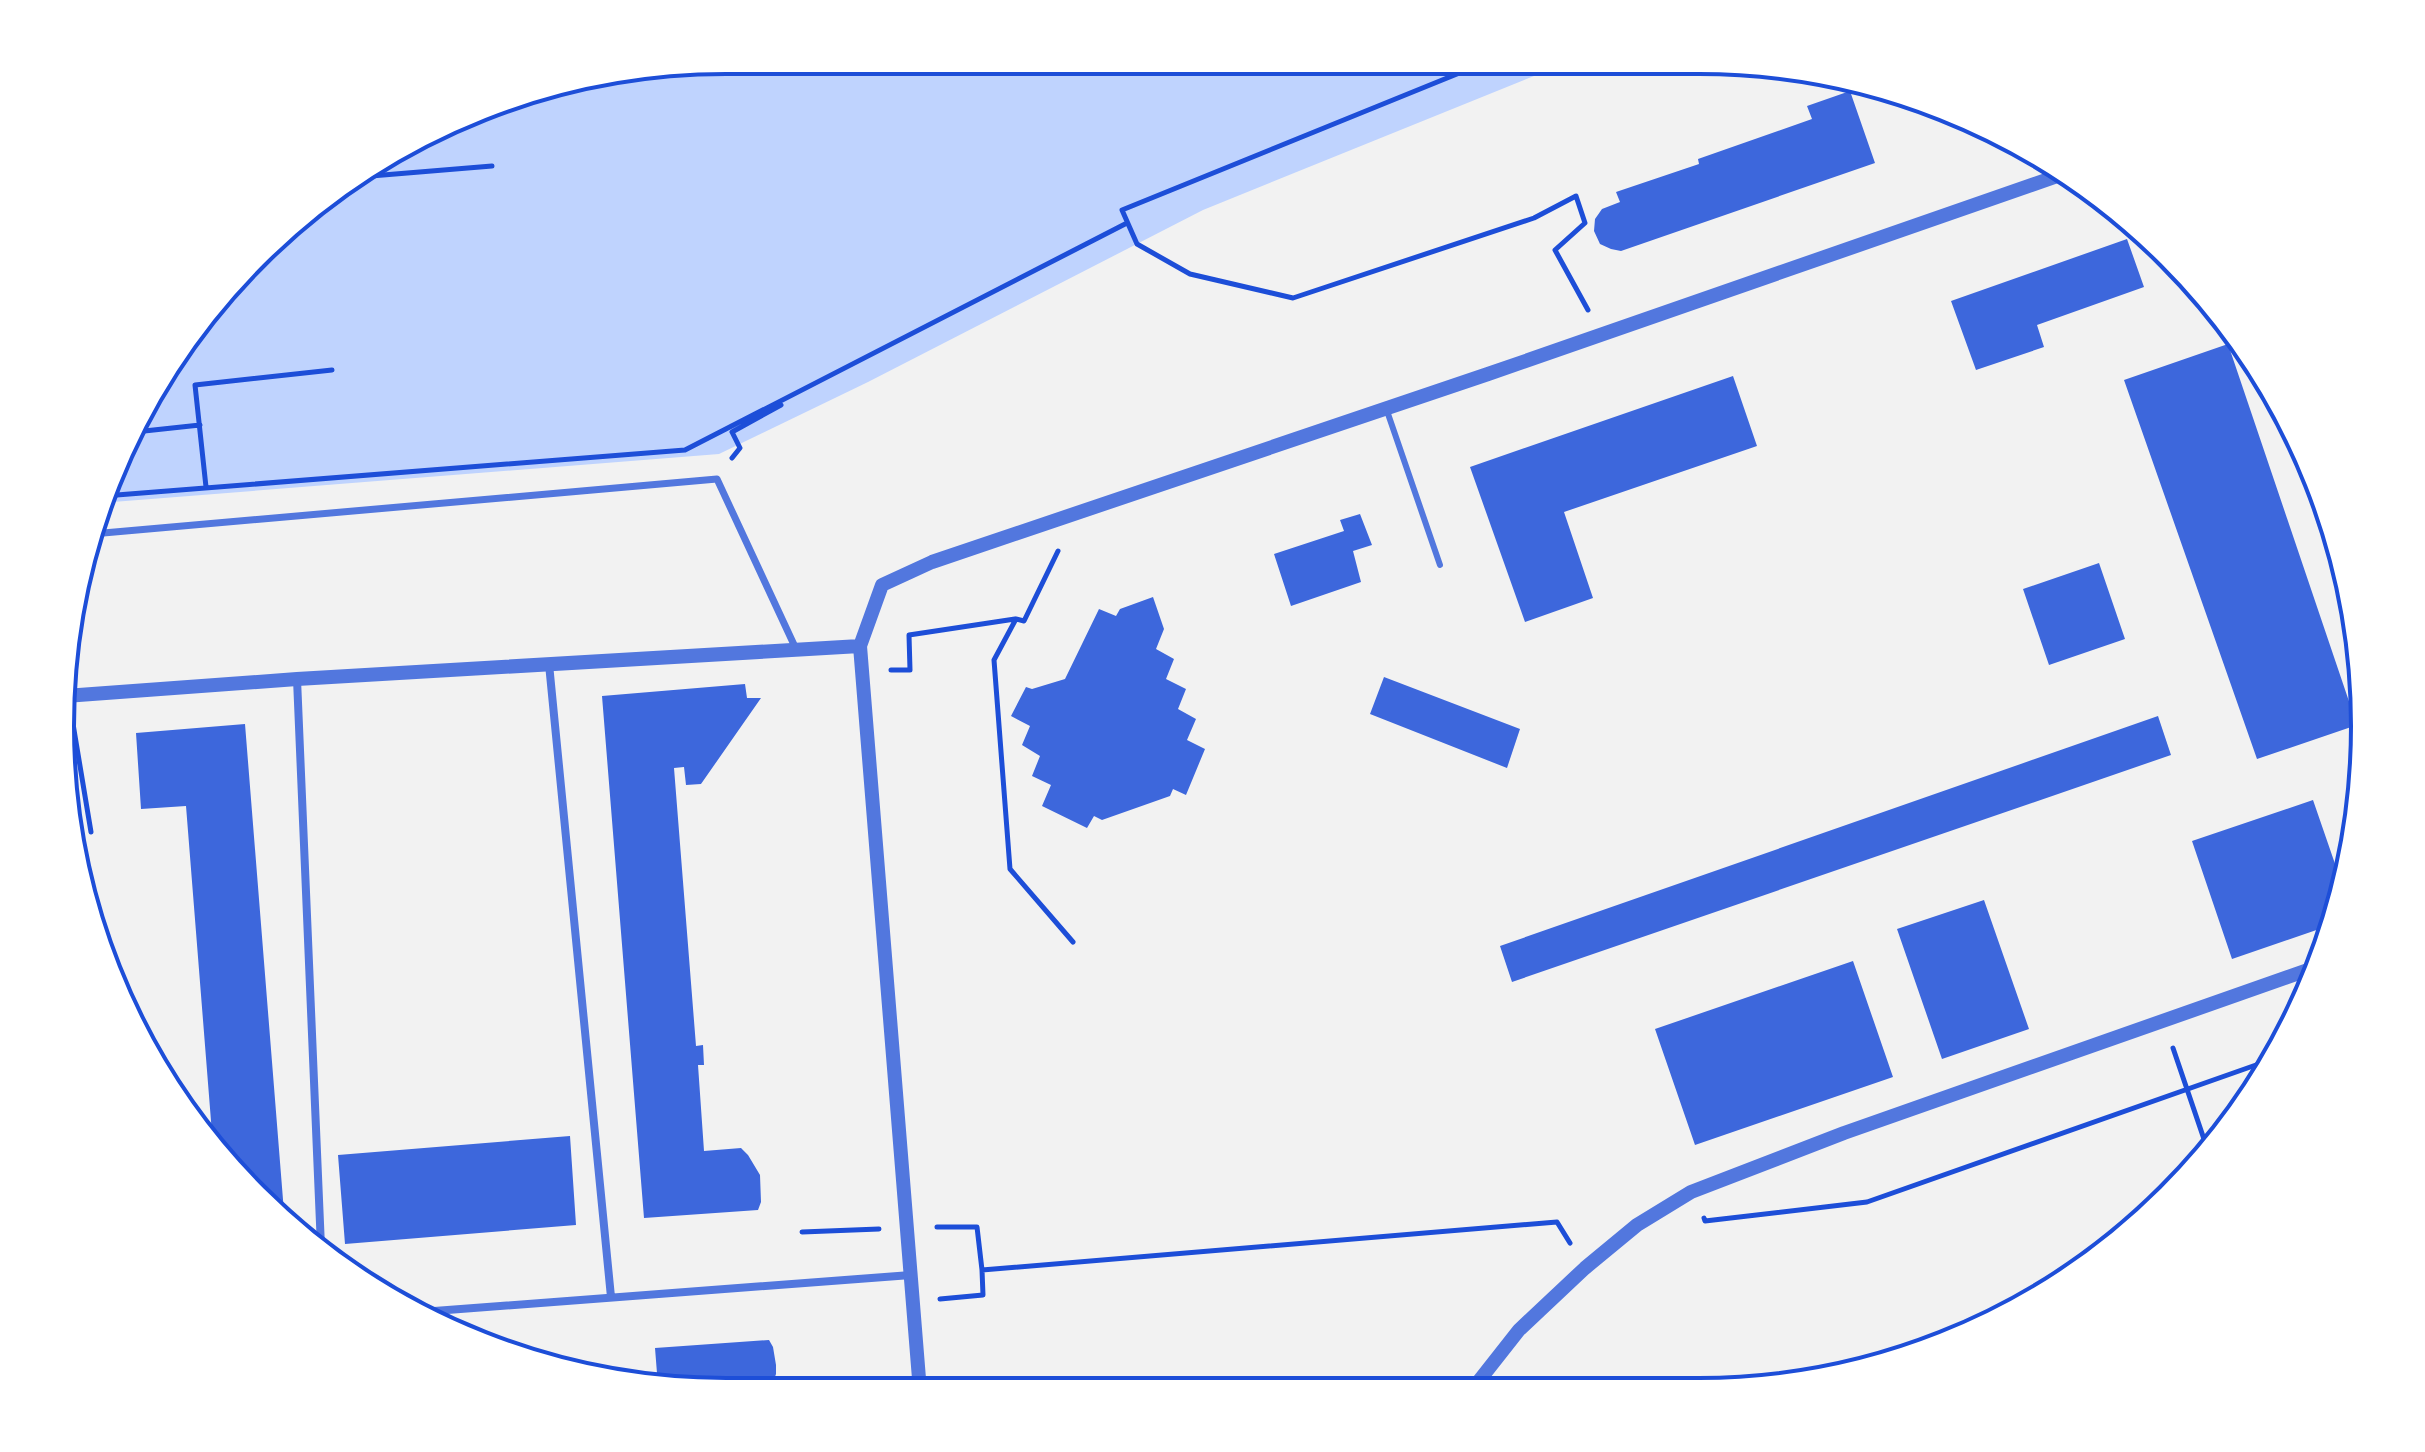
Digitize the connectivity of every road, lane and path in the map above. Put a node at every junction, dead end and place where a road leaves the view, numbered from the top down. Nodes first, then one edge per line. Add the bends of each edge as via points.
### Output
1 (1457, 74) edge
2 (492, 166) dead end
3 (377, 175) edge
4 (2052, 178) edge
5 (1127, 223) junction
6 (1602, 335) junction
7 (848, 367) junction
8 (332, 370) dead end
9 (1386, 408) junction
10 (200, 425) junction
11 (145, 431) edge
12 (740, 448) dead end
13 (206, 487) junction
14 (117, 495) edge
15 (1059, 519) junction
16 (104, 533) edge
17 (1440, 565) dead end
18 (1016, 619) junction
19 (860, 646) junction
20 (796, 649) junction
21 (549, 664) junction
22 (862, 671) junction
23 (297, 679) junction
24 (75, 695) edge
25 (74, 737) edge
26 (91, 832) dead end
27 (1073, 942) dead end
28 (2303, 972) edge
29 (2162, 1021) junction
30 (2256, 1065) edge
31 (2188, 1089) junction
32 (2204, 1138) edge
33 (1691, 1192) junction
34 (321, 1236) edge
35 (1585, 1268) junction
36 (911, 1275) junction
37 (611, 1297) junction
38 (913, 1302) junction
39 (437, 1311) edge
40 (919, 1378) edge
41 (1481, 1378) edge

1 - 5 path via 1122,210
2 - 3 path
4 - 6 street
5 - 6 path via 1137,244 1190,274 1293,298 1534,218 1576,196 1585,223 1555,250
5 - 7 path
6 - 9 street
7 - 12 path via 732,432
7 - 13 path via 685,450
8 - 10 path via 195,385
9 - 15 street
9 - 17 lane
10 - 11 path
10 - 13 path
13 - 14 path
15 - 18 path via 1064,538 1024,621
15 - 19 street via 932,562 882,585
16 - 20 street via 717,479
18 - 22 path via 909,635 910,670
18 - 27 path via 994,660 1010,869
19 - 20 street
19 - 22 street
20 - 21 street
21 - 23 street
21 - 37 street
22 - 36 street
23 - 24 street
23 - 34 street
25 - 26 path
28 - 29 street
29 - 31 path
29 - 33 street
30 - 31 path
31 - 32 path
31 - 33 path via 1867,1202 1705,1221
33 - 35 street via 1637,1225
35 - 38 path via 1557,1222 982,1270 983,1295
35 - 41 street via 1519,1330
36 - 37 street
36 - 38 street
37 - 39 street
38 - 40 street

